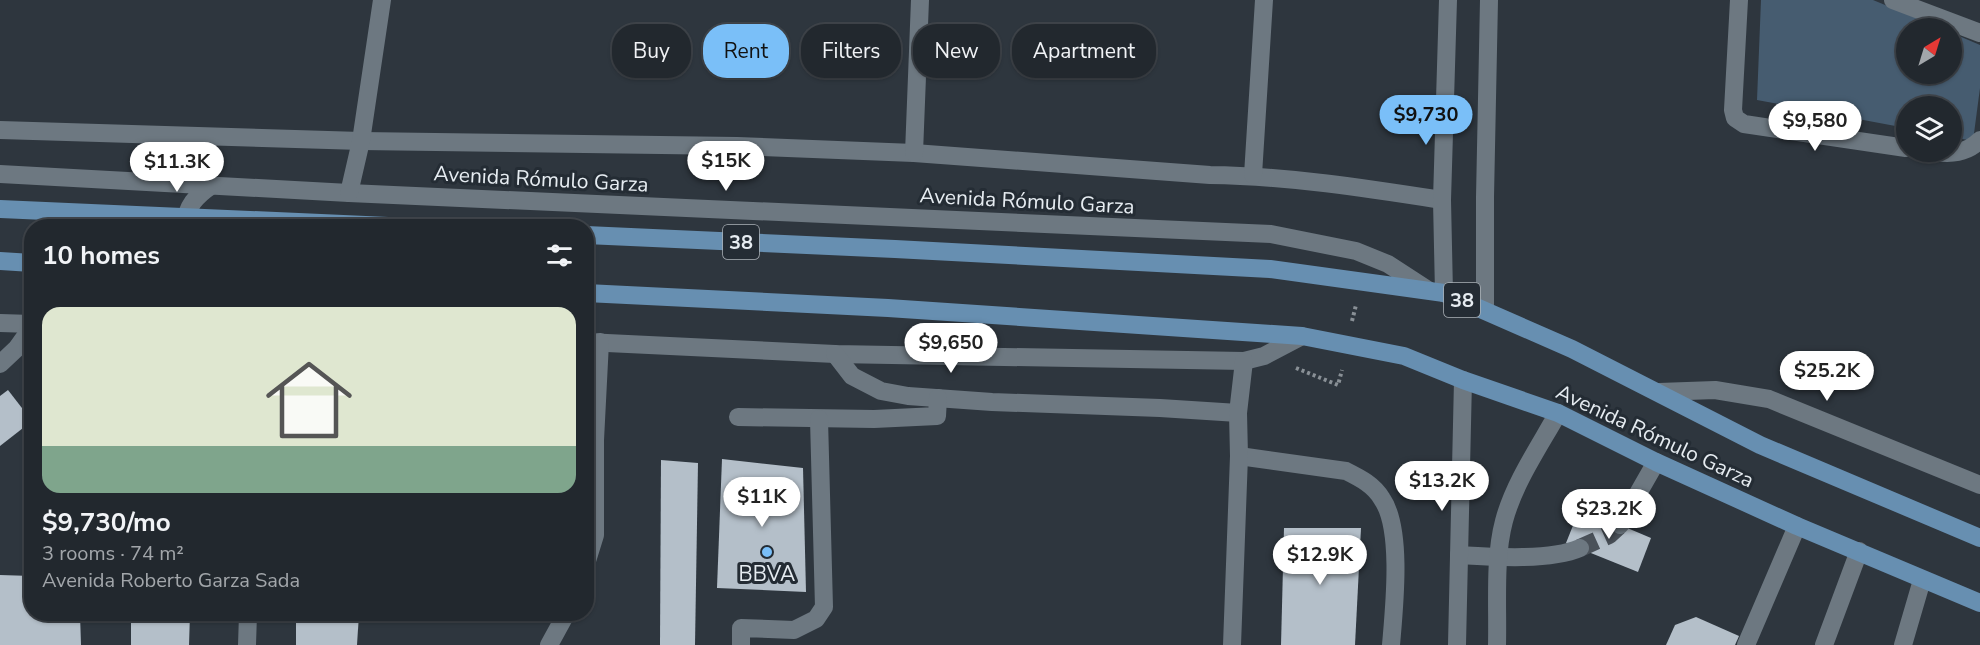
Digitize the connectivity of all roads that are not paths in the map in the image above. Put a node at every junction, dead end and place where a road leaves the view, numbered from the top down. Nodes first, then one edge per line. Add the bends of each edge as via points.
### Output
1 (382, 0) edge
2 (920, 0) edge
3 (1264, 0) edge
4 (1448, 0) edge
5 (1489, 0) edge
6 (1739, 0) edge
7 (1893, 0) edge
8 (1980, 33) edge
9 (0, 129) edge
10 (1980, 140) edge
11 (361, 141) junction
12 (1896, 147) edge
13 (1962, 151) edge
14 (914, 153) junction
15 (0, 174) edge
16 (1253, 176) junction
17 (212, 185) junction
18 (349, 193) junction
19 (1442, 200) junction
20 (0, 209) edge
21 (186, 219) edge
22 (228, 219) edge
23 (594, 235) edge
24 (0, 261) edge
25 (24, 262) edge
26 (594, 292) edge
27 (1436, 292) junction
28 (1485, 310) junction
29 (0, 323) edge
30 (24, 324) edge
31 (1302, 336) junction
32 (24, 337) edge
33 (594, 342) edge
34 (835, 354) junction
35 (1244, 361) junction
36 (0, 364) edge
37 (1463, 380) junction
38 (1659, 392) junction
39 (938, 398) junction
40 (1238, 413) junction
41 (1558, 413) junction
42 (738, 417) dead end
43 (819, 419) junction
44 (1239, 456) junction
45 (1656, 462) junction
46 (1980, 485) edge
47 (594, 511) edge
48 (1620, 525) tunnel mouth
49 (1797, 526) junction
50 (594, 538) edge
51 (1980, 538) edge
52 (1580, 548) tunnel mouth
53 (1859, 551) junction
54 (1459, 555) junction
55 (1498, 558) junction
56 (1922, 580) junction
57 (1980, 603) edge
58 (248, 621) edge
59 (562, 621) edge
60 (795, 638) edge
61 (247, 645) edge
62 (549, 645) edge
63 (741, 645) edge
64 (1232, 645) edge
65 (1391, 645) edge
66 (1457, 645) edge
67 (1497, 645) edge
68 (1746, 645) edge
69 (1824, 645) edge
70 (1903, 645) edge

1 - 11 street
2 - 14 street
3 - 16 street
4 - 19 street
5 - 28 street
6 - 12 street via 1733,106 1738,120
7 - 8 street
9 - 11 street
10 - 13 street
11 - 14 street via 737,146
11 - 18 street
14 - 16 street
15 - 17 street, Avenida Rómulo Garza
16 - 19 street
17 - 18 street, Avenida Rómulo Garza
17 - 21 street via 196,196
18 - 27 street, Avenida Rómulo Garza via 1271,234 1356,251 1388,264
19 - 27 street
20 - 22 main road
23 - 27 main road, Avenida Rómulo Garza / 38 via 1270,269
24 - 25 main road
26 - 31 main road, Avenida Rómulo Garza
27 - 28 main road, Avenida Rómulo Garza / 38
28 - 38 main road, Avenida Rómulo Garza / 38
29 - 30 street
31 - 35 street via 1264,356
31 - 37 main road, Avenida Rómulo Garza via 1404,356
32 - 36 street
33 - 34 street
34 - 35 street
34 - 39 street via 852,376 881,391
35 - 40 street
37 - 41 main road, Avenida Rómulo Garza
37 - 54 street
38 - 46 street, Avenida Rómulo Garza via 1715,390 1769,399
38 - 51 main road, Avenida Rómulo Garza / 38 via 1760,445
39 - 40 street
39 - 43 street via 938,416
40 - 44 street
41 - 45 main road, Avenida Rómulo Garza
41 - 55 street via 1514,495 1504,521
42 - 43 street
43 - 60 street via 824,607
44 - 64 street
44 - 65 street via 1346,471 1361,478 1383,499 1393,542
45 - 48 street
45 - 49 main road, Avenida Rómulo Garza
47 - 50 street
49 - 53 main road, Avenida Rómulo Garza
49 - 68 street
52 - 55 street via 1569,553
53 - 56 main road, Avenida Rómulo Garza
53 - 69 street
54 - 55 street
54 - 66 street
55 - 67 street
56 - 57 main road, Avenida Rómulo Garza
56 - 70 street
58 - 61 street
59 - 62 street
60 - 63 street via 741,628

